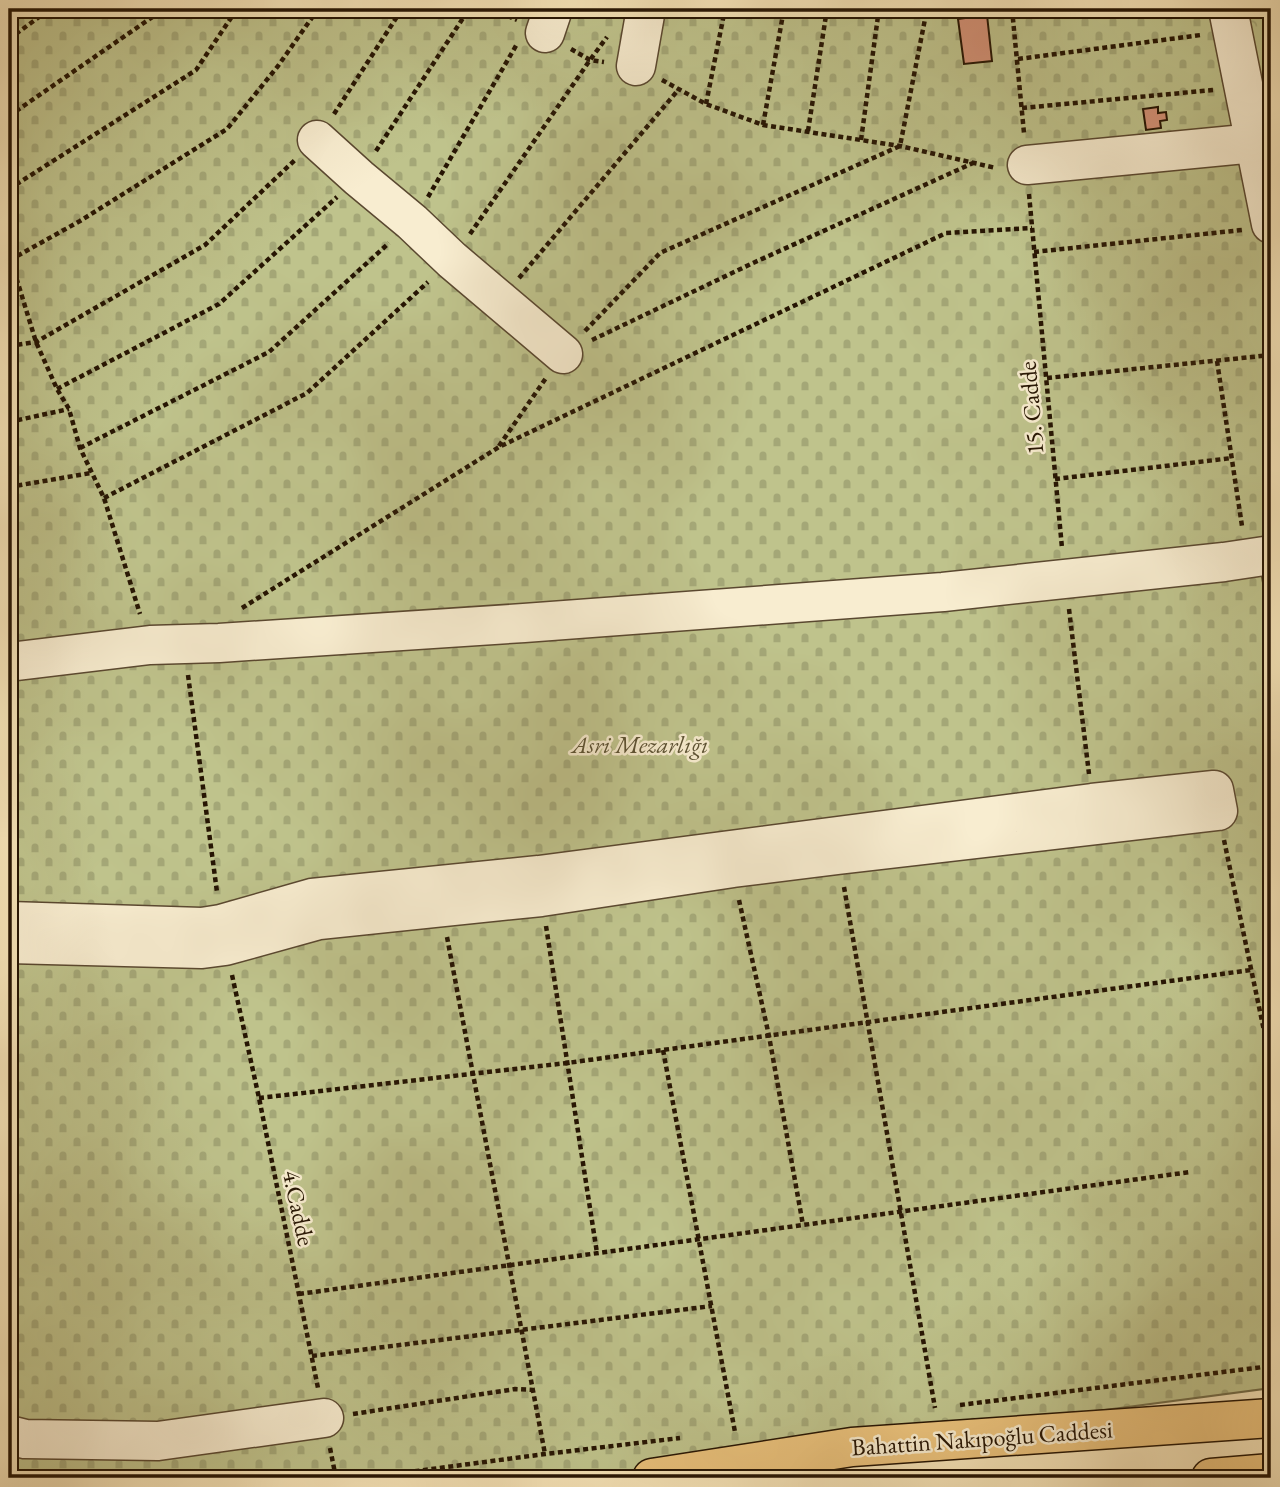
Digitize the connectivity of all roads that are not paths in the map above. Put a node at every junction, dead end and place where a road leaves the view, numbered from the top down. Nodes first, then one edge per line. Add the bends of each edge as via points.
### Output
1 (646, 9) edge
2 (1230, 20) edge
3 (636, 66) road end
4 (317, 140) road end
5 (1255, 143) junction
6 (1027, 170) road end
7 (1258, 227) edge
8 (563, 354) road end
9 (1259, 557) edge
10 (9, 662) edge
11 (9, 921) edge
12 (223, 935) junction
13 (9, 944) edge
14 (324, 1418) road end
15 (1271, 1418) edge
16 (9, 1435) edge
17 (1271, 1473) edge
18 (652, 1478) edge
19 (1211, 1478) edge

1 - 3 lane
2 - 5 lane
4 - 8 lane
5 - 6 lane
5 - 7 lane
9 - 10 lane via 943,592 167,645
11 - 12 lane via 202,927
12 - 12 lane via 312,898 539,875 1214,790 1218,811
12 - 13 lane via 202,949
14 - 16 lane via 158,1441
15 - 18 main road, Bahattin Nakıpoğlu Caddesi via 852,1447
17 - 19 main road

